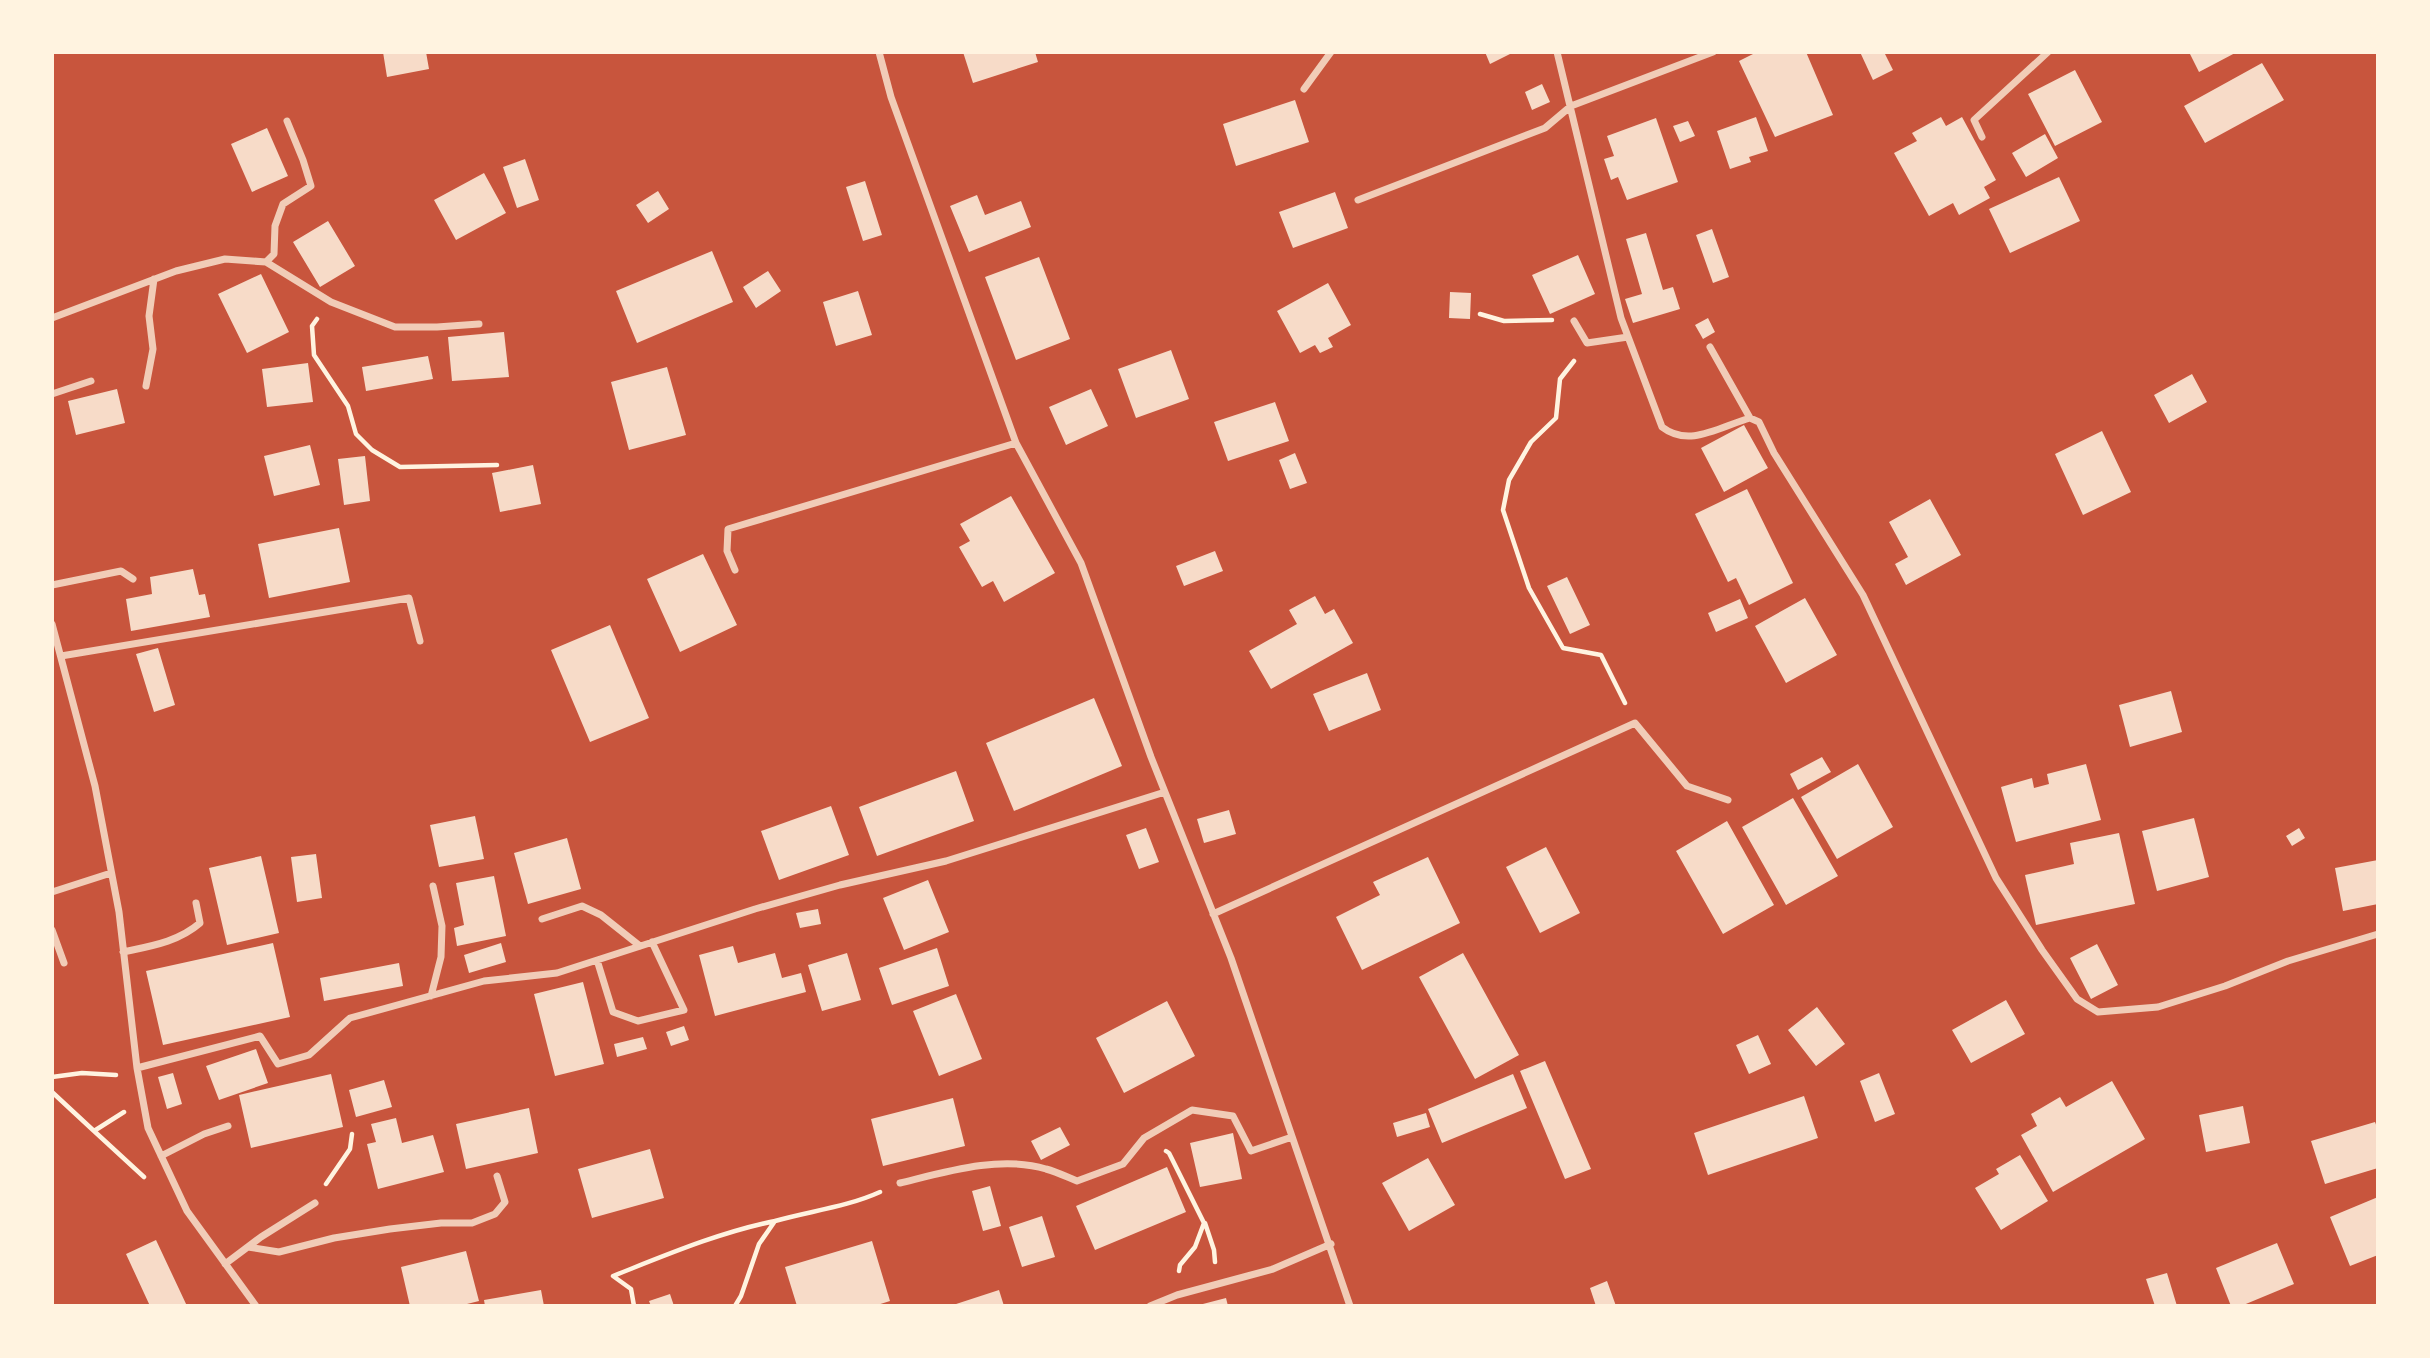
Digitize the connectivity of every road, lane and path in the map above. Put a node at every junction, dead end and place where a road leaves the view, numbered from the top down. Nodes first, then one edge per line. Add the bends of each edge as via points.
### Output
1 (879, 52) edge
2 (1331, 52) edge
3 (1557, 52) edge
4 (1713, 52) edge
5 (2048, 52) edge
6 (1304, 89) dead end
7 (1571, 106) junction
8 (287, 121) dead end
9 (1982, 137) dead end
10 (1358, 200) dead end
11 (265, 262) junction
12 (154, 279) junction
13 (331, 302) junction
14 (1480, 314) dead end
15 (52, 318) edge
16 (1574, 321) joint
17 (479, 324) dead end
18 (1628, 337) junction
19 (1587, 344) junction
20 (1710, 347) dead end
21 (91, 381) dead end
22 (146, 386) dead end
23 (52, 394) edge
24 (1750, 418) junction
25 (1016, 443) junction
26 (497, 465) dead end
27 (735, 570) dead end
28 (133, 579) dead end
29 (52, 585) edge
30 (52, 624) edge
31 (420, 641) dead end
32 (61, 656) junction
33 (1635, 723) junction
34 (1165, 792) junction
35 (1728, 800) dead end
36 (111, 873) junction
37 (433, 887) dead end
38 (52, 892) edge
39 (196, 902) dead end
40 (1213, 914) junction
41 (542, 919) dead end
42 (52, 930) edge
43 (2378, 934) edge
44 (652, 942) junction
45 (640, 946) junction
46 (123, 952) junction
47 (597, 960) junction
48 (64, 963) dead end
49 (431, 996) junction
50 (137, 1068) junction
51 (52, 1077) edge
52 (52, 1092) edge
53 (228, 1126) dead end
54 (94, 1131) dead end
55 (352, 1134) dead end
56 (1292, 1137) junction
57 (1144, 1138) junction
58 (161, 1156) junction
59 (497, 1176) dead end
60 (900, 1182) joint
61 (315, 1203) joint
62 (775, 1221) junction
63 (1204, 1223) junction
64 (1331, 1244) junction
65 (248, 1247) junction
66 (225, 1264) junction
67 (1214, 1286) junction
68 (1177, 1295) junction
69 (256, 1306) edge
70 (634, 1306) edge
71 (735, 1306) edge
72 (1150, 1306) edge
73 (1350, 1306) edge

1 - 25 street via 891,97
2 - 6 street
3 - 7 street
4 - 7 street
5 - 9 street via 1974,120
7 - 10 street via 1545,128
7 - 18 street
8 - 11 street via 311,186 283,204 275,226 274,254
11 - 12 street via 225,259
11 - 13 street
12 - 15 street
12 - 22 street via 149,316 153,349
13 - 17 street via 395,327
13 - 26 path via 312,326 314,355 348,406 356,434 372,450 400,467
14 - 16 path via 1504,321
16 - 19 street
18 - 19 street
18 - 24 street via 1662,427 1672,435 1690,438
19 - 33 path via 1560,379 1556,418 1531,442 1508,480 1503,510 1529,587 1563,648 1601,655
20 - 24 street
21 - 23 street
24 - 43 street via 1759,422 1863,595 1996,878 2077,999 2098,1012 2158,1007
25 - 27 street via 728,529 727,551
25 - 34 street via 1082,563
28 - 29 street via 121,571
30 - 32 street
31 - 32 street via 409,598
32 - 36 street via 95,786
33 - 35 street via 1687,786
33 - 40 street
34 - 40 street
34 - 44 street via 946,861 840,885
36 - 38 street
36 - 46 street
37 - 49 street via 442,926 441,957
39 - 46 street via 200,923 191,931 167,943
40 - 56 street
41 - 45 street via 582,906
42 - 48 street
44 - 45 street
44 - 47 street via 684,1010 638,1021 613,1012
45 - 47 street
46 - 50 street
47 - 49 street via 557,973 484,981
49 - 50 street via 350,1018 309,1055 278,1065 260,1036
50 - 51 path via 118,1075
50 - 58 street via 148,1128
52 - 54 path
53 - 58 street
55 - 61 path via 350,1149
56 - 57 street via 1251,1151 1233,1116 1192,1110
56 - 64 street
57 - 60 street via 1123,1164 1077,1181 1045,1168 1005,1164
57 - 63 path via 1169,1153
58 - 66 street via 187,1211
59 - 65 street via 505,1202 495,1214 472,1223 390,1229 279,1252
60 - 62 path via 860,1201
61 - 65 street
62 - 70 path via 613,1276 631,1289
62 - 71 path via 759,1244
63 - 67 path via 1214,1250
63 - 68 path via 1195,1247 1180,1265
64 - 67 street via 1273,1269
64 - 73 street
65 - 66 street
66 - 69 street
67 - 68 street
68 - 72 street

